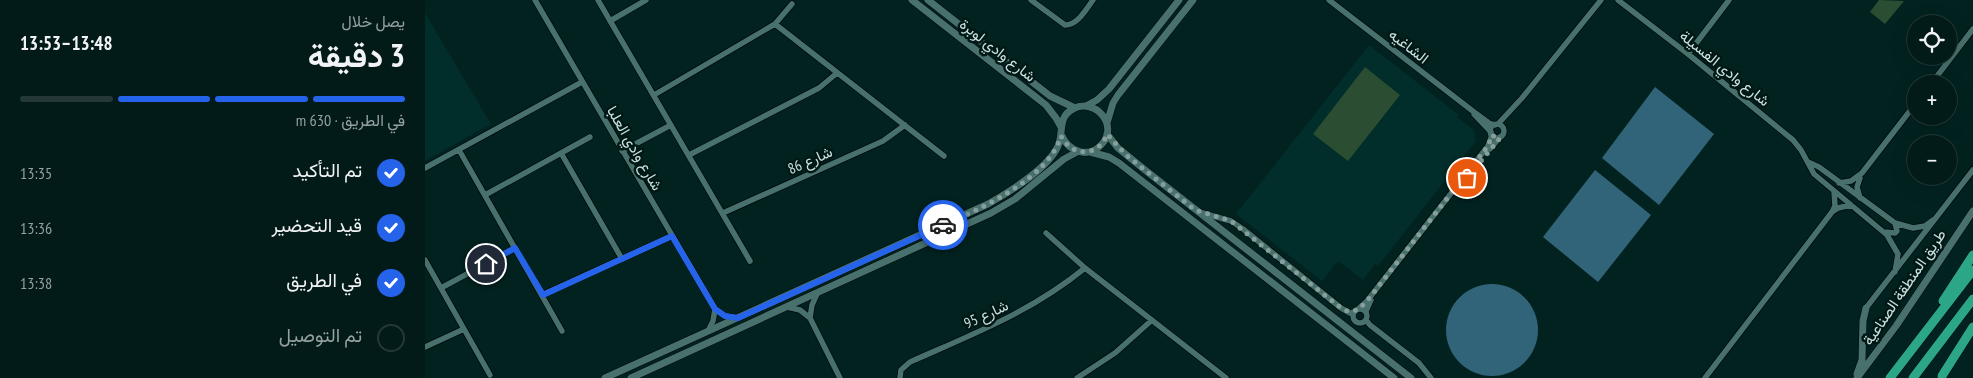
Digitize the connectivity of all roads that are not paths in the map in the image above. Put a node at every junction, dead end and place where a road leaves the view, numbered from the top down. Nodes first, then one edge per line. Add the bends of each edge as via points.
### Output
1 (535, 0) edge
2 (599, 0) edge
3 (646, 0) edge
4 (912, 0) edge
5 (928, 0) edge
6 (1031, 0) edge
7 (1093, 0) edge
8 (1179, 0) edge
9 (1193, 0) edge
10 (1329, 0) edge
11 (1601, 0) edge
12 (1618, 0) edge
13 (1729, 0) edge
14 (791, 4) dead end
15 (610, 21) junction
16 (775, 24) junction
17 (1973, 29) edge
18 (1688, 54) junction
19 (837, 73) junction
20 (1938, 75) edge
21 (582, 82) junction
22 (654, 95) junction
23 (1522, 98) junction
24 (1085, 106) junction
25 (1075, 108) junction
26 (1474, 112) junction
27 (1907, 115) edge
28 (1107, 123) junction
29 (905, 125) junction
30 (1496, 125) junction
31 (671, 126) junction
32 (1061, 126) junction
33 (1504, 130) junction
34 (1107, 134) junction
35 (1491, 134) junction
36 (1061, 136) junction
37 (590, 138) dead end
38 (1500, 138) junction
39 (459, 150) junction
40 (622, 151) junction
41 (1077, 152) junction
42 (1089, 152) junction
43 (561, 153) junction
44 (689, 155) junction
45 (944, 156) dead end
46 (1808, 162) junction
47 (425, 168) edge
48 (1973, 170) edge
49 (1862, 174) junction
50 (1839, 183) junction
51 (1834, 191) junction
52 (485, 195) junction
53 (1860, 198) junction
54 (1851, 205) junction
55 (1195, 210) junction
56 (1973, 211) edge
57 (1833, 212) junction
58 (723, 213) junction
59 (1939, 215) junction
60 (1895, 224) junction
61 (1884, 232) junction
62 (1045, 233) dead end
63 (672, 236) junction
64 (515, 248) junction
65 (1973, 255) edge
66 (622, 259) junction
67 (425, 260) edge
68 (750, 260) dead end
69 (1085, 268) junction
70 (1973, 270) edge
71 (1895, 272) junction
72 (441, 288) junction
73 (817, 294) junction
74 (543, 295) junction
75 (1973, 299) edge
76 (787, 307) junction
77 (1867, 308) joint
78 (715, 309) junction
79 (1356, 311) junction
80 (1366, 311) junction
81 (738, 318) junction
82 (811, 318) junction
83 (1152, 320) junction
84 (1366, 320) junction
85 (1973, 327) edge
86 (464, 329) junction
87 (562, 331) dead end
88 (708, 331) junction
89 (1973, 335) edge
90 (425, 347) edge
91 (1901, 364) junction
92 (490, 375) dead end
93 (1391, 376) edge
94 (1221, 377) edge
95 (1941, 377) edge
96 (605, 378) edge
97 (631, 378) edge
98 (839, 378) edge
99 (900, 378) edge
100 (1077, 378) edge
101 (1411, 378) edge
102 (1431, 378) edge
103 (1705, 378) edge
104 (1857, 378) edge
105 (1890, 378) edge
106 (1913, 378) edge

1 - 21 street, شارع وادي العلبا
2 - 15 street
3 - 15 street
4 - 32 street, شارع وادي لوبرة via 1046,105
5 - 25 street, شارع وادي لوبرة via 1050,96
6 - 7 street via 1065,25 1079,18
8 - 24 street via 1109,89
9 - 28 street via 1118,95
10 - 26 street, الشاغيه
11 - 23 street
12 - 18 street, شارع وادي الفسيلة
13 - 18 street
14 - 16 street
15 - 22 street
16 - 19 street
16 - 22 street
17 - 20 street
18 - 46 street, شارع وادي الفسيلة via 1793,140
19 - 29 street
19 - 44 street via 819,88
21 - 39 street
21 - 40 street, شارع وادي العلبا
22 - 31 street
23 - 30 street
23 - 33 street
24 - 25 street
24 - 28 street via 1096,109
25 - 32 street via 1065,115
26 - 30 street, الشاغيه
26 - 35 street, الشاغيه
27 - 49 street
28 - 34 street
29 - 45 street
29 - 58 street, شارع 86 via 883,141
30 - 33 street
30 - 35 street via 1492,127
31 - 40 street
31 - 44 street
32 - 36 street
33 - 38 street
34 - 42 street via 1101,145
34 - 55 street via 1126,155
35 - 38 street
35 - 79 street via 1488,146
36 - 41 street via 1067,146
36 - 81 street via 1055,153 1042,166 988,204
37 - 43 street
38 - 80 street via 1369,302
39 - 47 street
39 - 52 street
40 - 63 street, شارع وادي العلبا
41 - 42 street
41 - 73 street via 991,213
42 - 93 street via 1119,163
43 - 52 street
43 - 66 street
44 - 58 street
46 - 50 street, شارع وادي الفسيلة
46 - 51 street, شارع وادي الفسيلة via 1814,174
48 - 59 street, طريق المنطقة الصناعية
49 - 50 street via 1851,181
49 - 53 street via 1857,187
50 - 53 street, شارع وادي الفسيلة
51 - 54 street, شارع وادي الفسيلة
51 - 57 street
52 - 64 street
53 - 60 street, شارع وادي الفسيلة
54 - 57 street
54 - 61 street, شارع وادي الفسيلة
55 - 79 street via 1231,221 1341,308 1350,313
55 - 101 street
56 - 104 street, طريق المنطقة الصناعية via 1892,332
57 - 103 street
58 - 68 street
59 - 60 street, شارع وادي الفسيلة via 1918,228
59 - 71 street, طريق المنطقة الصناعية
60 - 61 street via 1895,233
61 - 71 street, شارع وادي الفسيلة via 1898,254
62 - 69 street
63 - 66 street
63 - 78 street, شارع وادي العلبا
64 - 72 street
64 - 74 street
65 - 91 highway
66 - 74 street
67 - 72 street
69 - 83 street
69 - 99 street, شارع 95 via 1021,312 910,362 901,370
70 - 91 highway
71 - 77 street, طريق المنطقة الصناعية
72 - 86 street
73 - 76 street
73 - 82 street via 811,306
74 - 87 street
75 - 106 highway
76 - 82 street via 800,310
76 - 97 street
77 - 104 street
78 - 81 street via 725,316
78 - 88 street
79 - 80 street
79 - 84 street via 1353,317 1356,322
80 - 84 street
81 - 88 street
82 - 98 street
83 - 94 street
83 - 100 street via 1115,353
84 - 102 street via 1419,362
85 - 95 highway
86 - 90 street
86 - 92 street
88 - 96 street
89 - 95 street
91 - 105 highway

